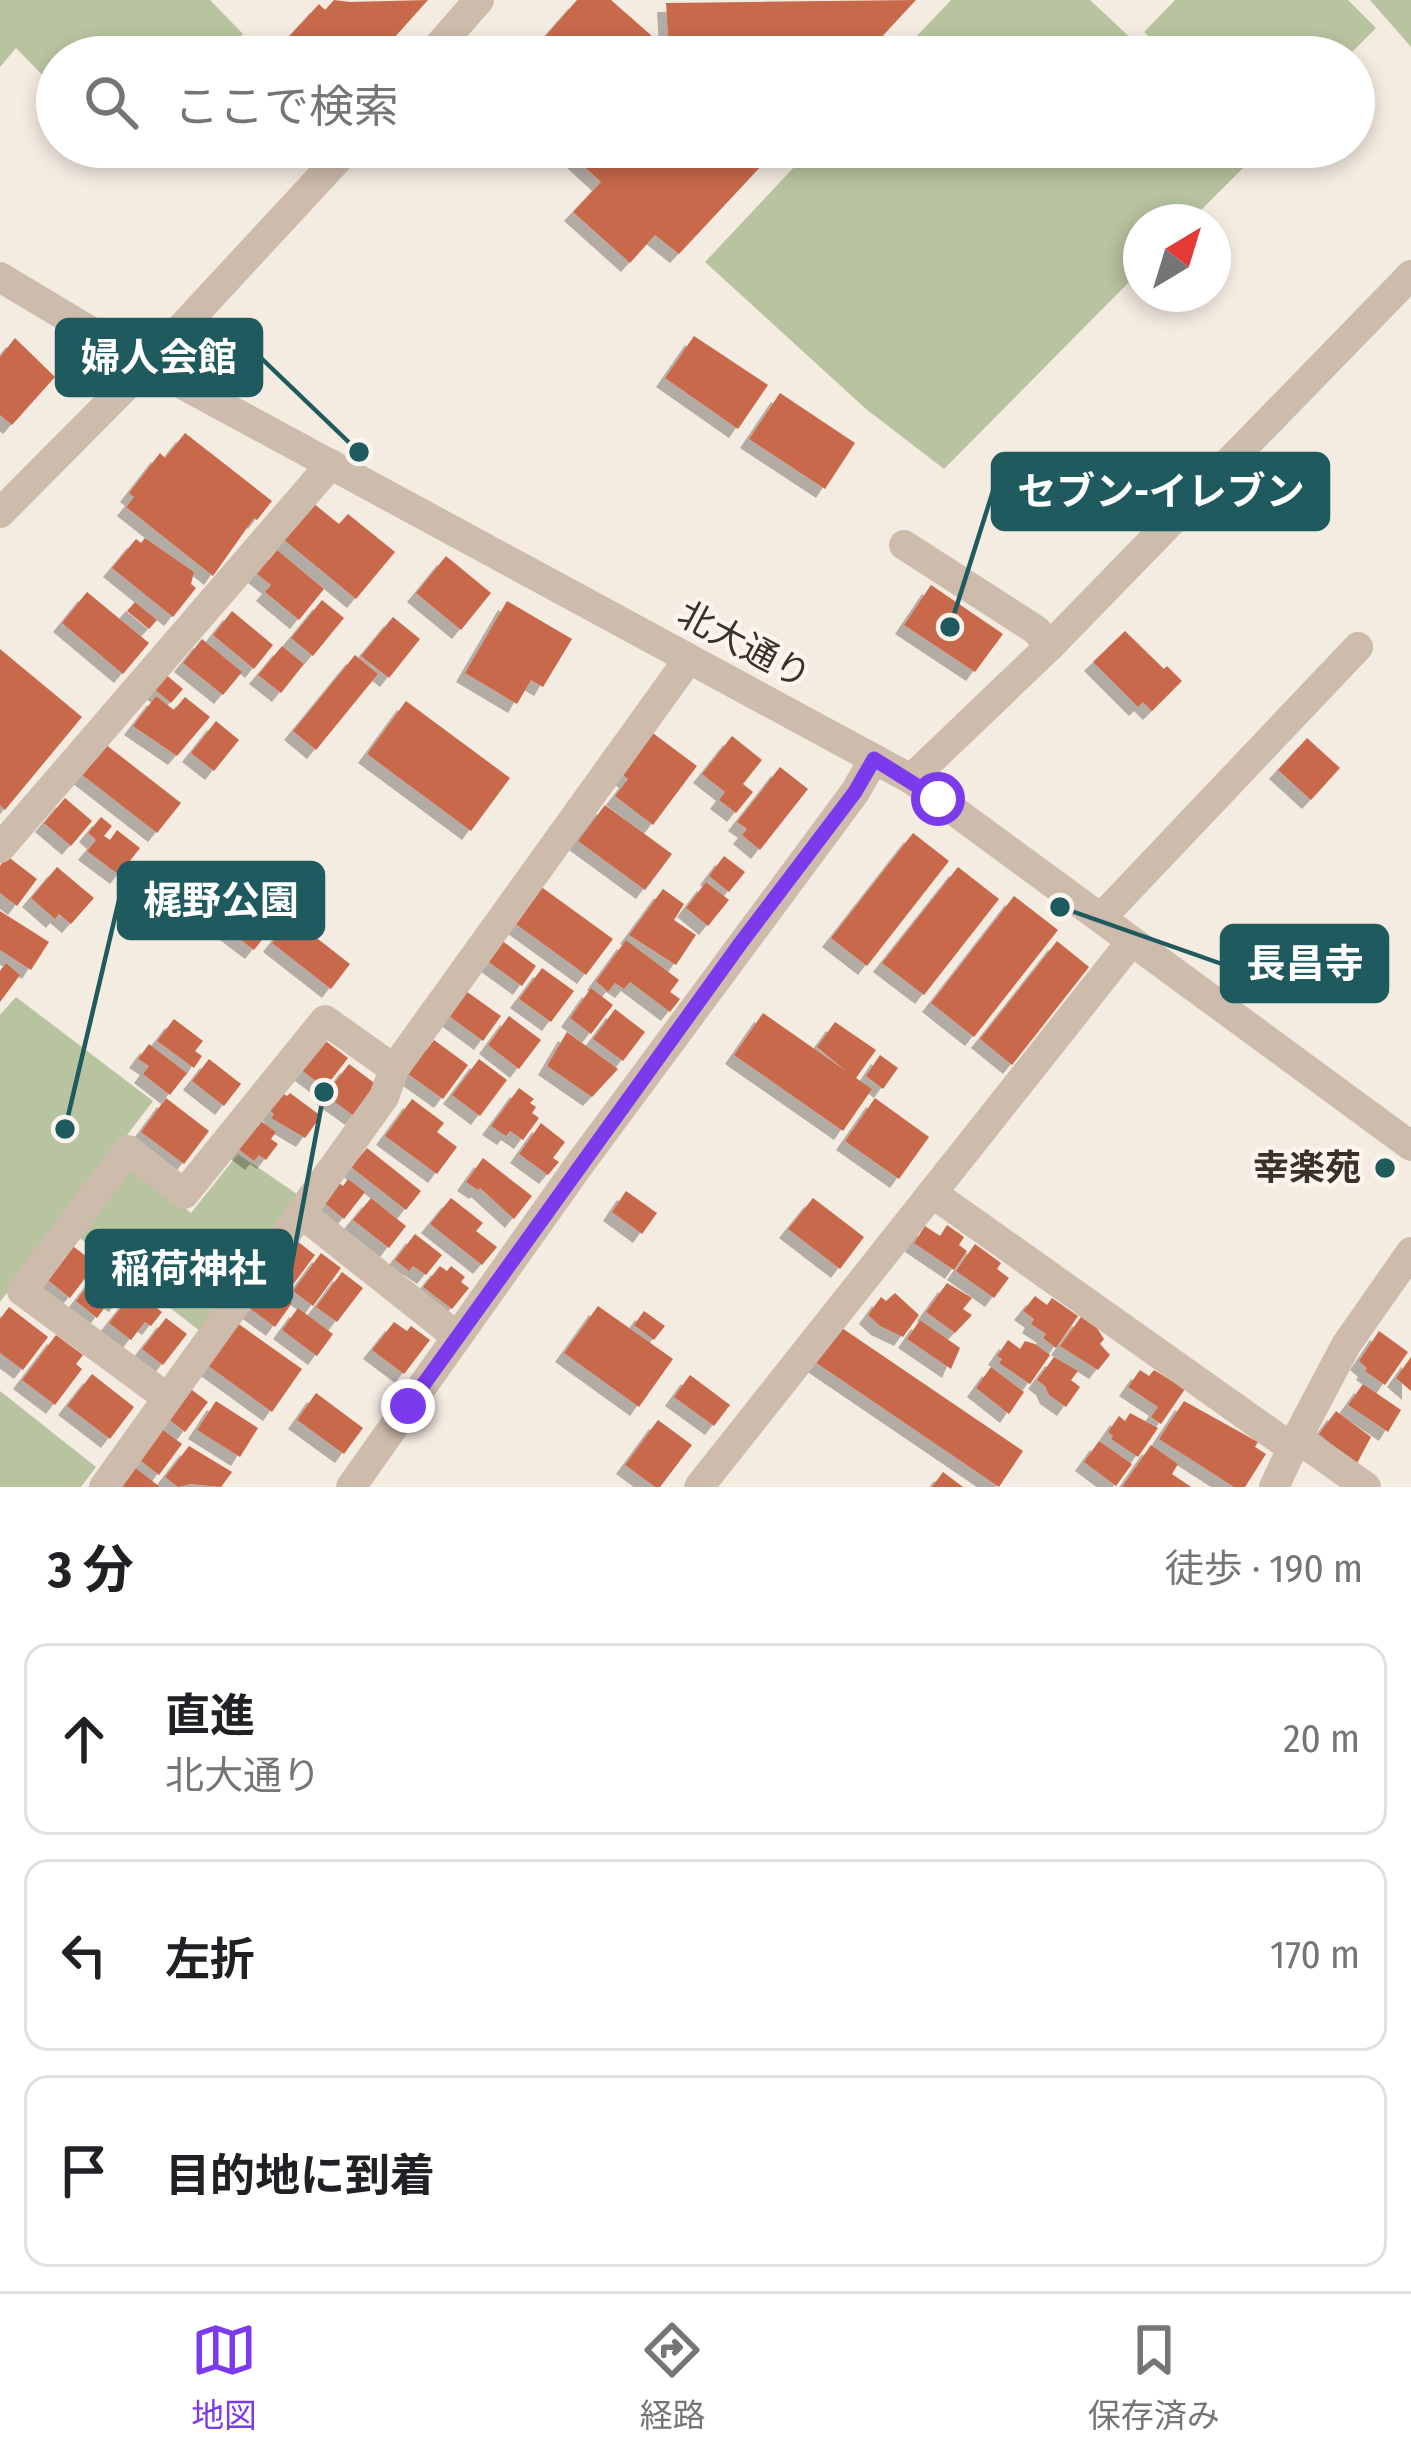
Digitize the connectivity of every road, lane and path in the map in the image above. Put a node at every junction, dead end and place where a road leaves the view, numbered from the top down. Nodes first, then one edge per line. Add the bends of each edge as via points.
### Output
1 (479, 0) edge
2 (447, 36) edge
3 (330, 168) edge
4 (1411, 275) edge
5 (0, 277) edge
6 (147, 365) junction
7 (332, 464) junction
8 (0, 513) edge
9 (904, 545) dead end
10 (1050, 646) junction
11 (1358, 647) dead end
12 (688, 660) junction
13 (874, 759) junction
14 (911, 779) junction
15 (2, 842) edge
16 (1101, 918) junction
17 (1131, 942) junction
18 (394, 1069) junction
19 (1411, 1146) edge
20 (932, 1193) junction
21 (302, 1214) junction
22 (1411, 1252) edge
23 (457, 1336) junction
24 (166, 1396) junction
25 (1294, 1443) junction
26 (104, 1487) edge
27 (351, 1487) edge
28 (698, 1487) edge
29 (1274, 1487) edge
30 (1366, 1487) edge

1 - 2 street
3 - 6 street
4 - 10 street
5 - 6 street, 北大通り
6 - 7 street, 北大通り
6 - 8 street
7 - 12 street, 北大通り
7 - 15 street
9 - 10 street
10 - 14 street
11 - 16 street
12 - 13 street, 北大通り
12 - 18 street
13 - 14 street, 北大通り
13 - 23 street
14 - 16 street, 北大通り
16 - 17 street, 北大通り
17 - 19 street, 北大通り
17 - 20 street
18 - 21 street via 384,1097
18 - 24 street via 325,1020 184,1194 128,1150 22,1291
20 - 25 street
20 - 28 street
21 - 23 street
21 - 24 street
22 - 25 street via 1346,1345
23 - 27 street
24 - 26 street
25 - 29 street
25 - 30 street

